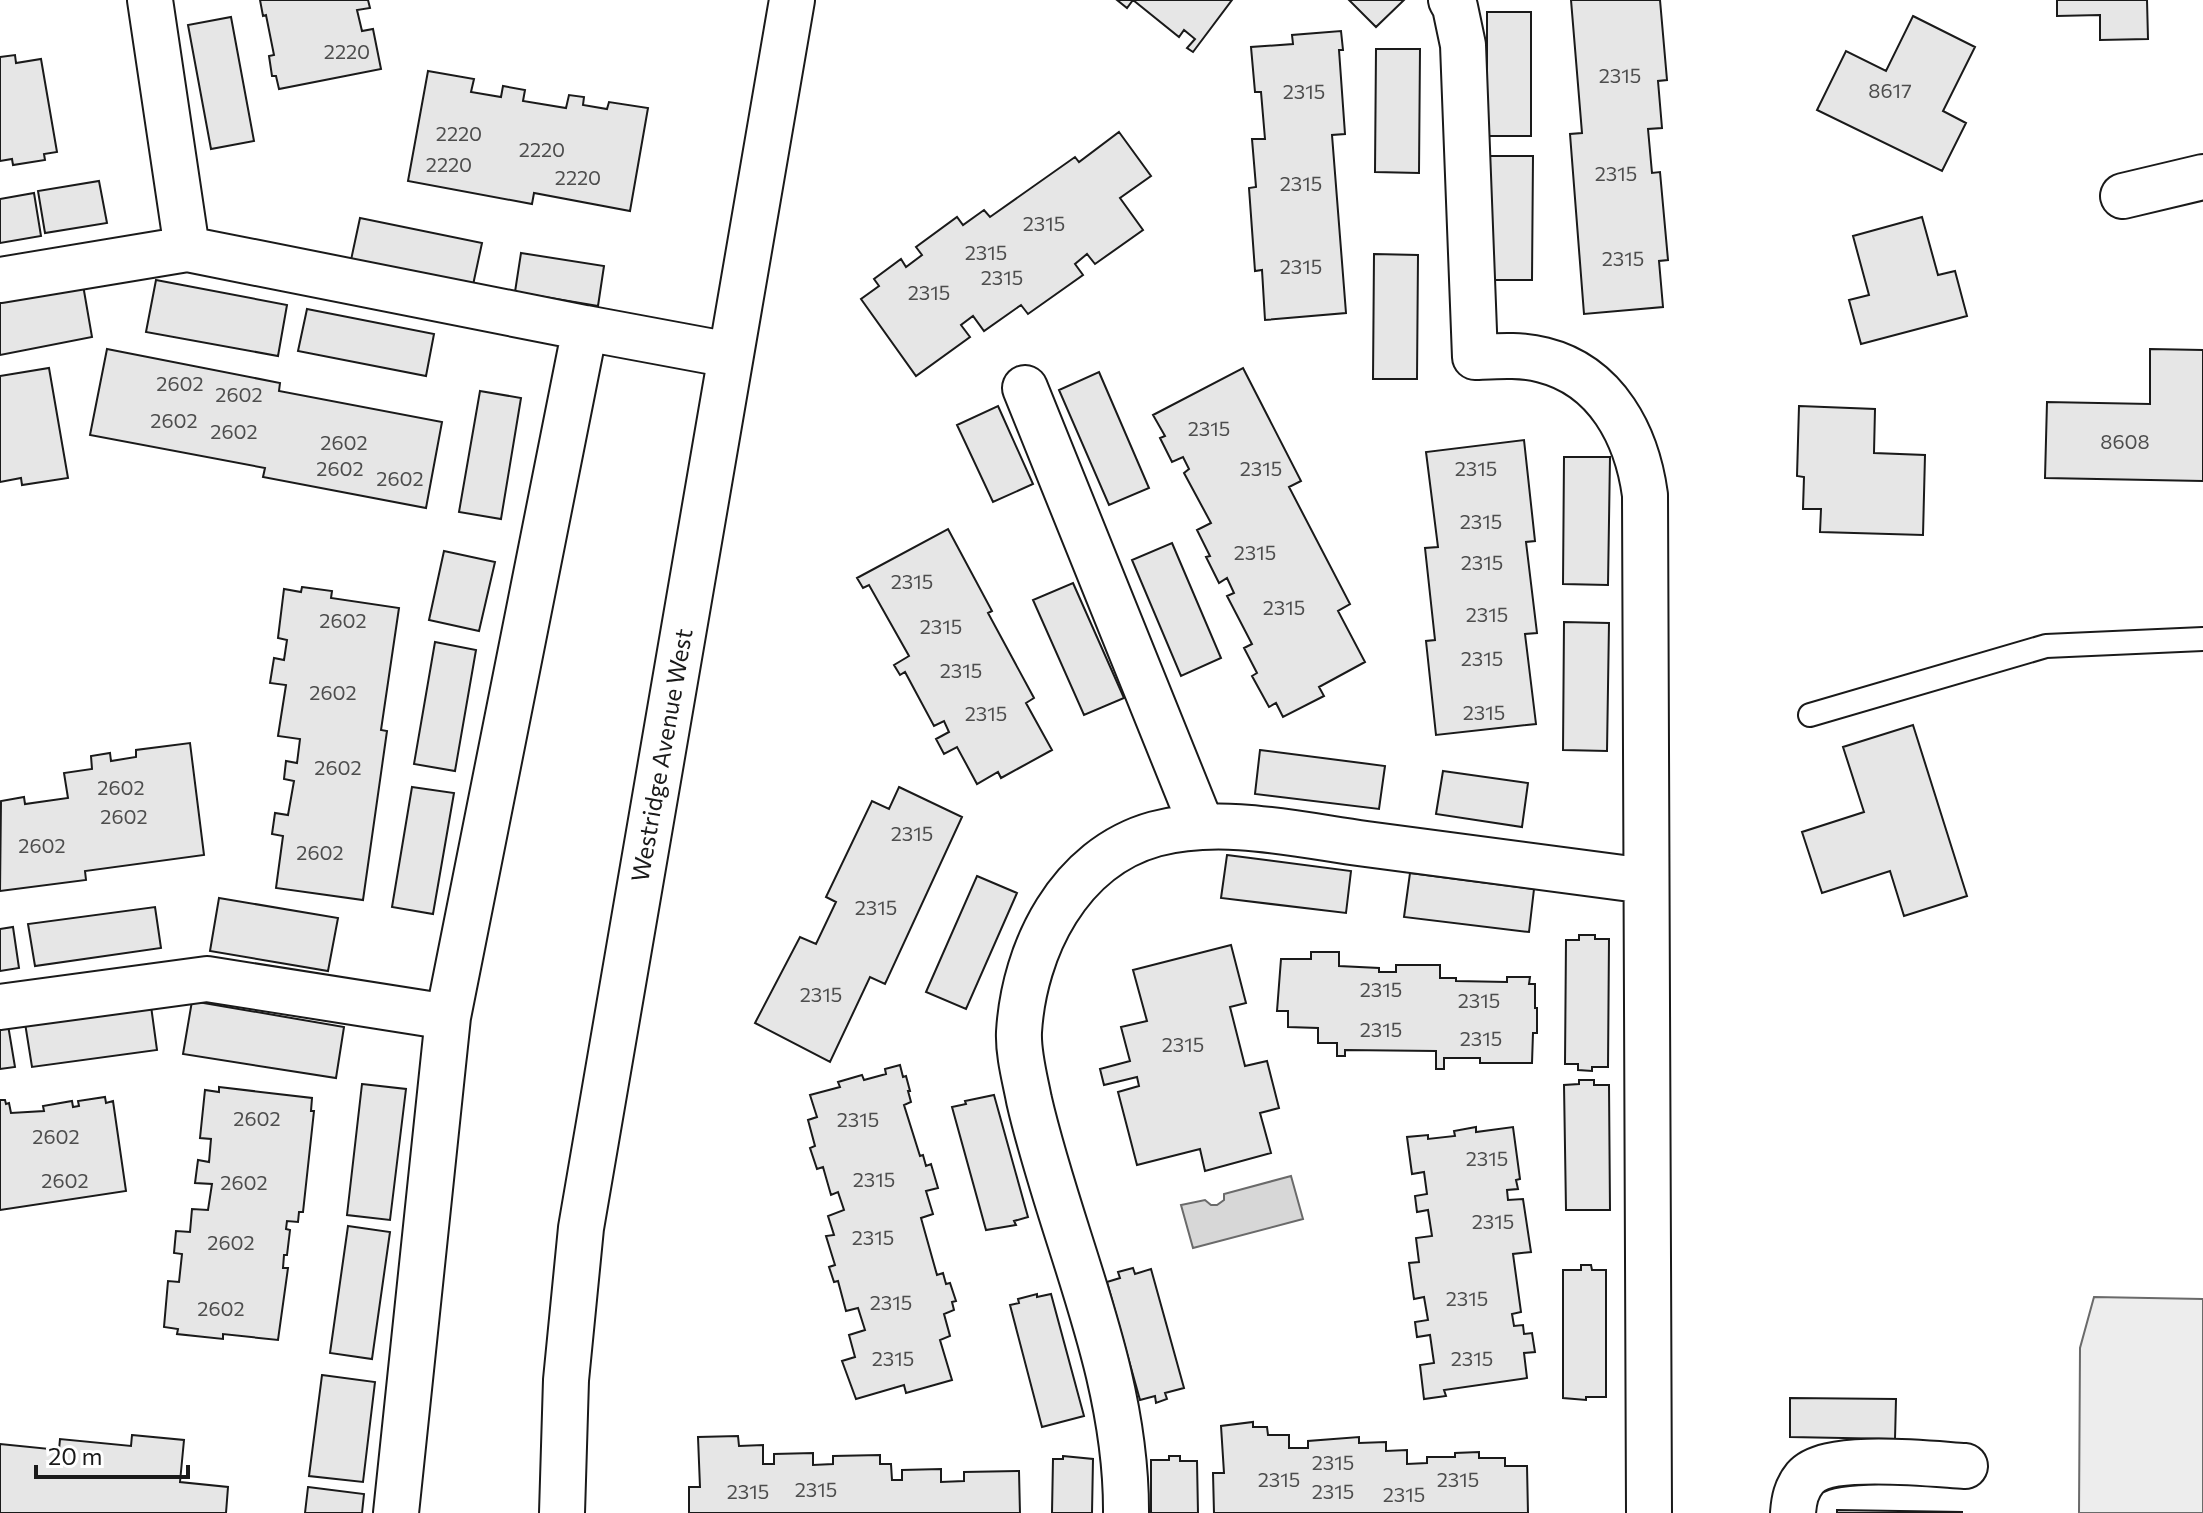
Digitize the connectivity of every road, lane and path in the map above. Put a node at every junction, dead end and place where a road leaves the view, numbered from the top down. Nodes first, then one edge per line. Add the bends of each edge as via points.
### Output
1 (150, 0) edge
2 (792, 0) edge
3 (1451, 0) edge
4 (2203, 177) edge
5 (2123, 196) dead end
6 (187, 249) junction
7 (0, 280) edge
8 (585, 328) junction
9 (730, 355) junction
10 (1025, 388) dead end
11 (2203, 639) edge
12 (1810, 715) dead end
13 (1202, 827) junction
14 (1646, 881) junction
15 (0, 1007) edge
16 (448, 1017) junction
17 (1965, 1466) dead end
18 (396, 1513) edge
19 (562, 1513) edge
20 (1126, 1513) edge
21 (1649, 1513) edge
22 (1793, 1513) edge

1 - 6 street
2 - 9 street, Westridge Avenue West
3 - 14 street via 1463,45 1475,357 1544,360 1579,377 1602,395 1625,425 1640,463 1647,533
4 - 5 street
6 - 7 street
6 - 8 street
8 - 9 street
8 - 16 street
9 - 19 street, Westridge Avenue West via 581,1228 566,1380
10 - 13 street
11 - 12 lane via 2046,646
13 - 14 street via 1295,834
13 - 20 street via 1155,834 1117,850 1087,874 1061,901 1044,932 1022,1003 1019,1036 1030,1103 1119,1413
14 - 21 street
15 - 16 street via 207,979
16 - 18 street
17 - 22 street via 1853,1461 1825,1466 1806,1476 1795,1494

